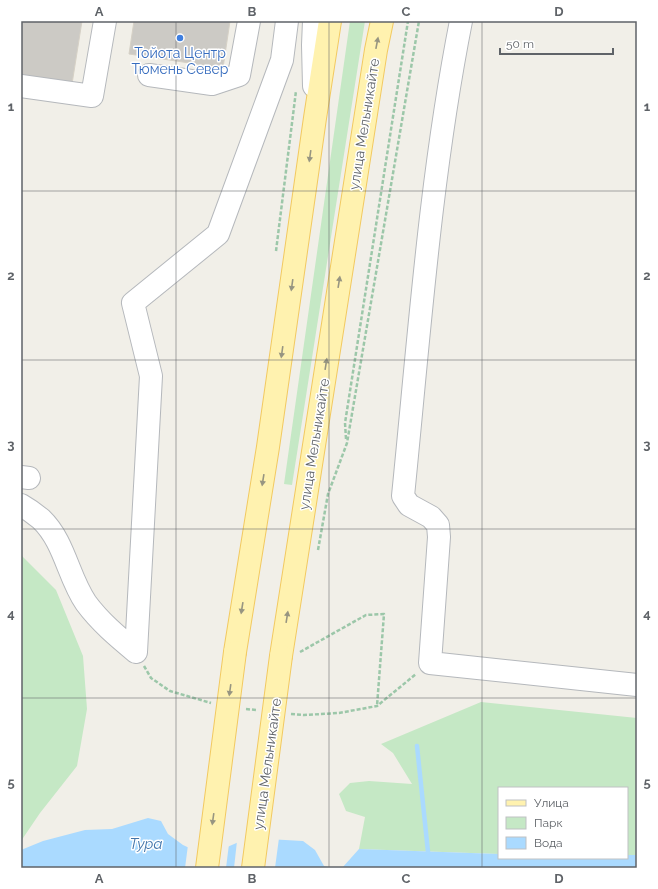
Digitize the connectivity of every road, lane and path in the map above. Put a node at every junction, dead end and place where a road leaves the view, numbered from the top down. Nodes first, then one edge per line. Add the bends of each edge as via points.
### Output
1 (105, 21) edge
2 (249, 21) edge
3 (287, 21) edge
4 (314, 21) edge
5 (330, 21) edge
6 (382, 21) edge
7 (408, 21) edge
8 (419, 21) edge
9 (461, 21) edge
10 (149, 75) dead end
11 (297, 84) dead end
12 (21, 86) edge
13 (315, 118) junction
14 (275, 258) dead end
15 (347, 443) junction
16 (21, 505) edge
17 (317, 555) dead end
18 (293, 652) junction
19 (637, 685) edge
20 (377, 706) dead end
21 (207, 868) edge
22 (253, 868) edge

1 - 12 street via 92,96
2 - 10 street via 239,75 212,84
3 - 16 street via 282,60 218,234 133,303 151,376 136,652 110,630 86,602 58,542 41,519
4 - 13 street
5 - 13 main road
18 -> 6 main road, улица Мельникайте via 335,305
7 - 15 path via 345,423
8 - 15 path
9 - 19 street via 436,178 403,496 409,505 431,517 438,525 430,663
11 - 14 path
13 -> 21 main road, bridge via 285,337 236,652
15 - 17 path via 328,494
18 - 20 path via 366,615 384,614
18 - 22 main road, улица Мельникайте, bridge

